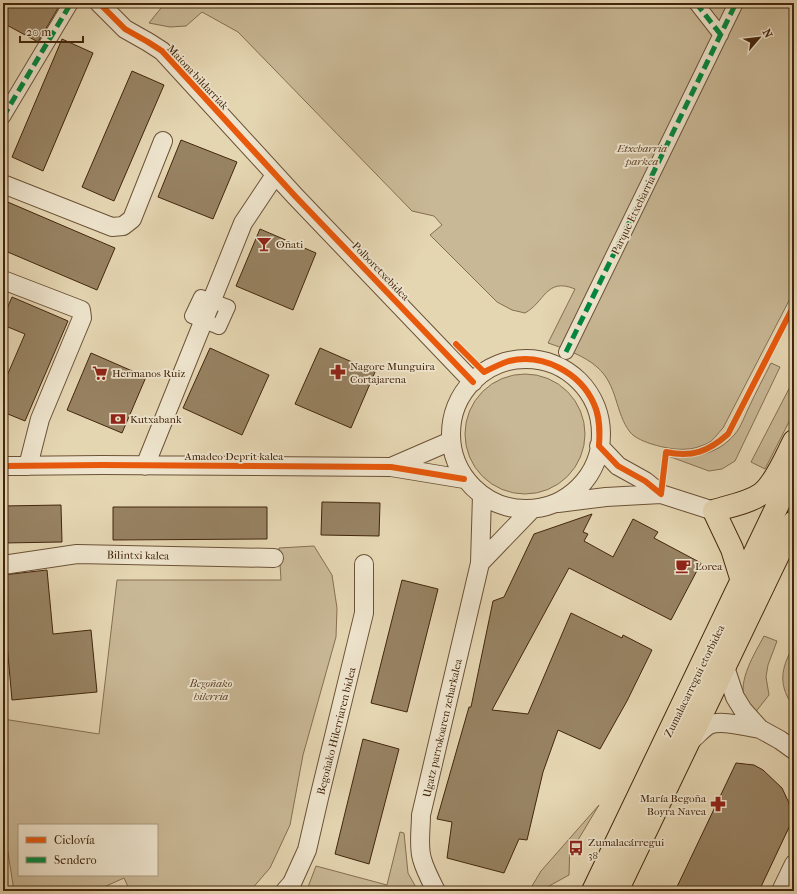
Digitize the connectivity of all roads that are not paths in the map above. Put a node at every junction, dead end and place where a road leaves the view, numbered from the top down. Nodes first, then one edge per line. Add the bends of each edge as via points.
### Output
1 (71, 3) edge
2 (99, 3) edge
3 (696, 3) edge
4 (736, 3) edge
5 (721, 35) junction
6 (3, 117) edge
7 (163, 140) dead end
8 (275, 174) junction
9 (3, 184) edge
10 (3, 280) edge
11 (566, 352) dead end
12 (473, 382) junction
13 (451, 441) junction
14 (794, 441) edge
15 (600, 446) junction
16 (3, 466) edge
17 (28, 466) junction
18 (145, 466) junction
19 (391, 467) junction
20 (794, 471) edge
21 (464, 479) junction
22 (661, 494) junction
23 (482, 495) junction
24 (554, 504) junction
25 (532, 509) junction
26 (714, 511) junction
27 (794, 522) edge
28 (274, 558) dead end
29 (480, 563) junction
30 (364, 564) dead end
31 (3, 565) edge
32 (742, 581) junction
33 (725, 668) junction
34 (760, 729) junction
35 (689, 743) junction
36 (794, 750) edge
37 (794, 864) edge
38 (794, 885) edge
39 (591, 889) edge
40 (285, 891) edge
41 (436, 891) edge
42 (618, 891) edge
43 (782, 891) edge
44 (787, 891) edge

1 - 6 street
2 - 8 street, Maiona bildarriak via 125,29 162,52
3 - 5 street
4 - 5 street, Parque Etxebarria
5 - 11 street, Parque Etxebarria
7 - 9 street via 132,219 123,226 112,227
8 - 12 street, Polboretxebidea
8 - 18 street via 243,223
10 - 17 street via 81,310 82,318 40,419
12 - 13 street via 462,394 455,409
12 - 15 street via 484,372 510,361 539,361 566,371 587,391 594,403 598,417
13 - 19 street, Amadeo Deprit kalea
13 - 21 street
14 - 26 main road via 771,484 762,494
15 - 22 street via 618,466
15 - 24 street via 588,476 573,492
16 - 17 street, Amadeo Deprit kalea
17 - 18 street, Amadeo Deprit kalea
18 - 19 street, Amadeo Deprit kalea
19 - 21 street, Amadeo Deprit kalea
20 - 32 main road, Zumalacarregui etorbidea
21 - 23 street
22 - 24 street via 606,497
22 - 26 street
23 - 25 street via 506,506
23 - 29 street, Ugatz parrokoaren zeharkalea
24 - 25 street
25 - 29 street
26 - 32 main road via 732,549
27 - 33 main road, Zumalacarregui etorbidea
28 - 31 street, Bilintxi kalea via 77,554
29 - 41 street, Ugatz parrokoaren zeharkalea via 421,815 422,858
30 - 40 street, Begoñako Hilerriaren bidea via 364,613 307,850 292,883
32 - 39 main road, Zumalacarregui etorbidea
33 - 34 street via 742,710
33 - 35 main road, Zumalacarregui etorbidea
34 - 35 street via 725,723 712,724
34 - 36 street
35 - 42 main road, Zumalacarregui etorbidea
37 - 43 street
38 - 44 street

